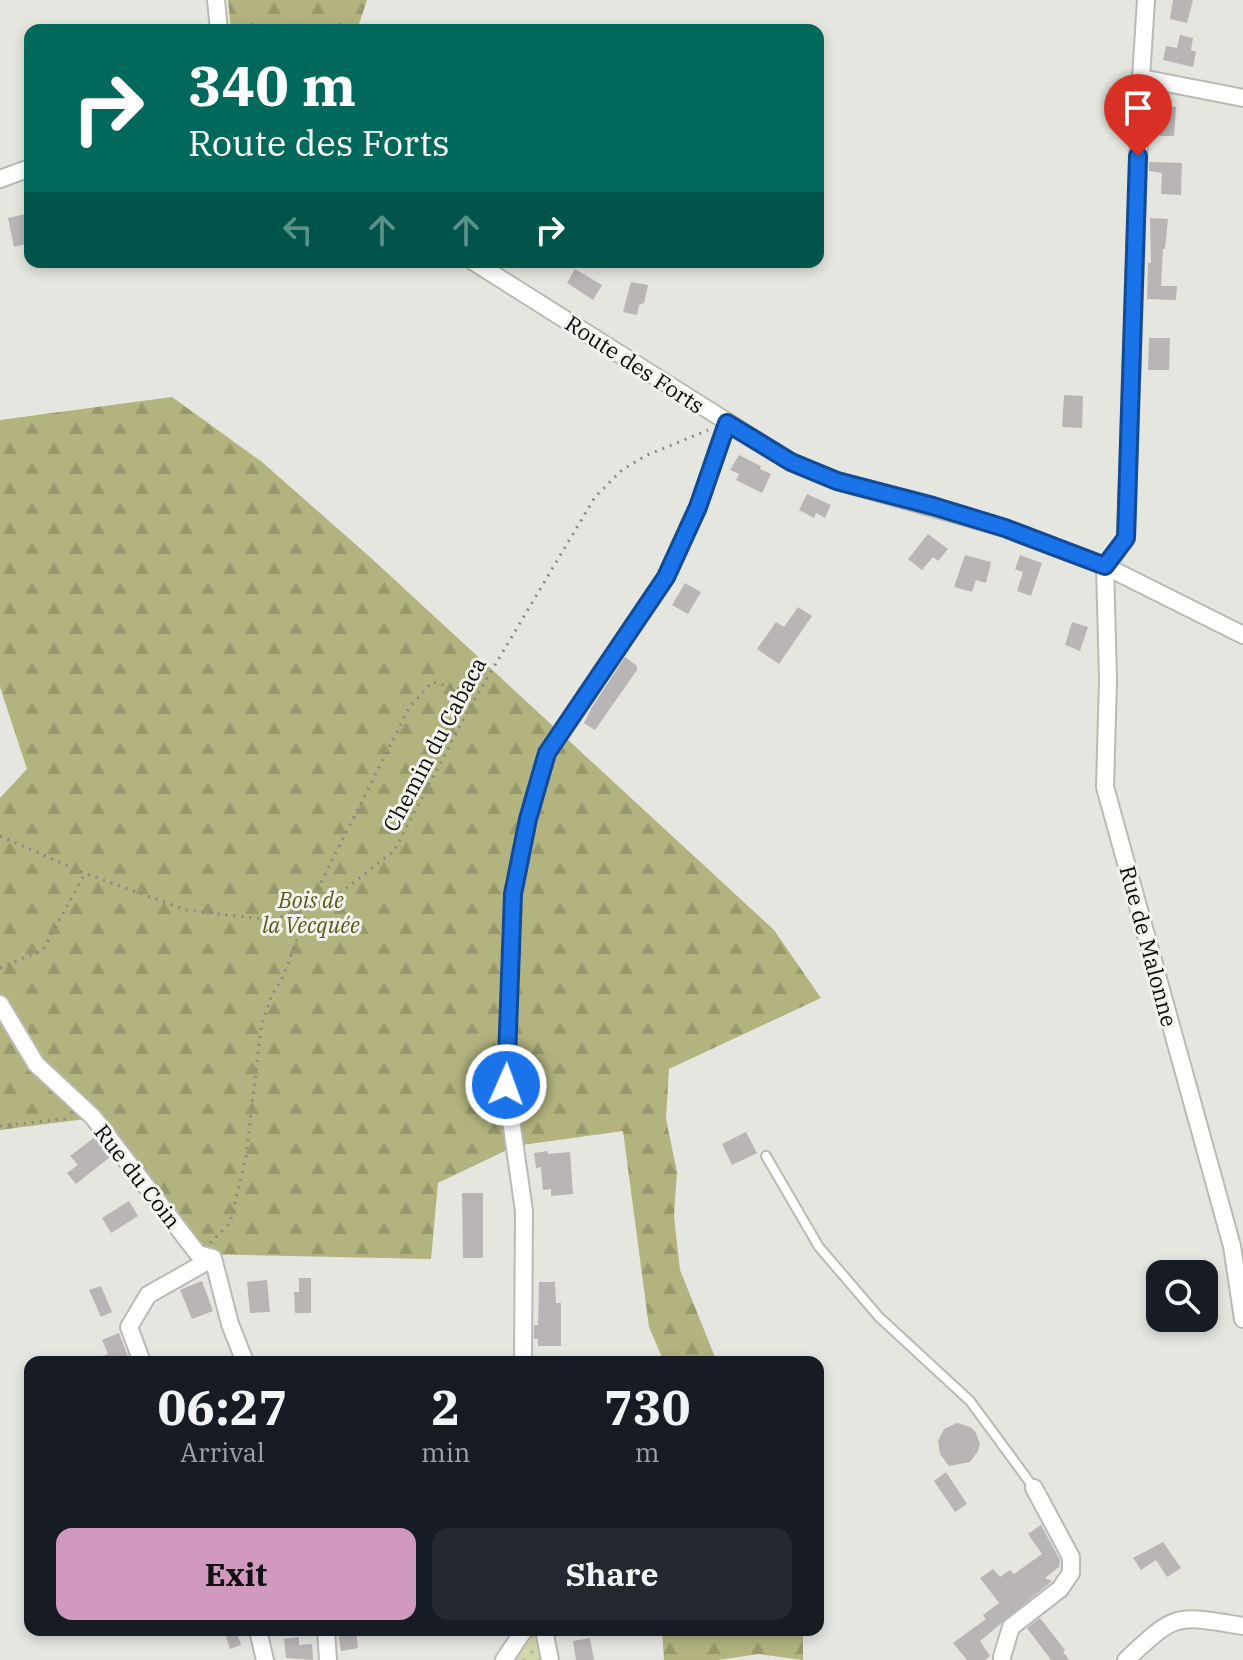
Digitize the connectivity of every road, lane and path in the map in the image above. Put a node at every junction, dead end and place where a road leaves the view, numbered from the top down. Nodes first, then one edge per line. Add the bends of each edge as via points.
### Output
1 (216, 0) edge
2 (1146, 0) edge
3 (218, 24) edge
4 (1141, 78) junction
5 (1243, 98) edge
6 (24, 170) edge
7 (0, 179) edge
8 (483, 268) edge
9 (727, 423) junction
10 (1105, 566) junction
11 (1243, 635) edge
12 (470, 707) junction
13 (0, 836) edge
14 (84, 873) junction
15 (308, 908) junction
16 (0, 968) edge
17 (0, 1004) edge
18 (93, 1117) junction
19 (0, 1126) edge
20 (766, 1156) dead end
21 (206, 1256) junction
22 (1243, 1319) edge
23 (140, 1356) edge
24 (240, 1356) edge
25 (523, 1356) edge
26 (1034, 1488) joint
27 (1243, 1626) edge
28 (259, 1636) edge
29 (326, 1636) edge
30 (520, 1636) edge
31 (545, 1636) edge
32 (1003, 1659) edge
33 (265, 1660) edge
34 (328, 1660) edge
35 (504, 1660) edge
36 (550, 1660) edge
37 (1126, 1660) edge

1 - 3 street
2 - 4 street
4 - 5 street
4 - 10 street via 1126,538
6 - 7 street
8 - 9 street, Route des Forts
9 - 10 street, Route des Forts via 791,462 837,481 1005,528
9 - 12 path, Chemin du Cabaca via 645,456 595,497
9 - 25 street via 666,577 547,753 528,819 513,894 506,1085 524,1211
10 - 11 street, Route des Forts
10 - 22 street, Rue de Malonne via 1105,787 1232,1246
12 - 15 path, Chemin du Cabaca via 394,851 331,900
12 - 15 path via 460,689 432,682 409,708
13 - 14 path, Chemin du Cabaca
14 - 15 path, Chemin du Cabaca via 186,910 271,920
14 - 16 path via 43,950
15 - 21 path via 261,1027 246,1157 230,1223
17 - 18 street, Rue du Coin via 36,1064
18 - 19 path
18 - 21 street, Rue du Coin
20 - 26 lane via 819,1247 879,1317 970,1401
21 - 23 street via 148,1295 129,1327
21 - 24 street, Rue du Coin
26 - 32 street via 1071,1557 1071,1573 1060,1589 1011,1627
27 - 37 street via 1190,1617 1175,1620
28 - 33 street
29 - 34 street
30 - 35 street
31 - 36 street

